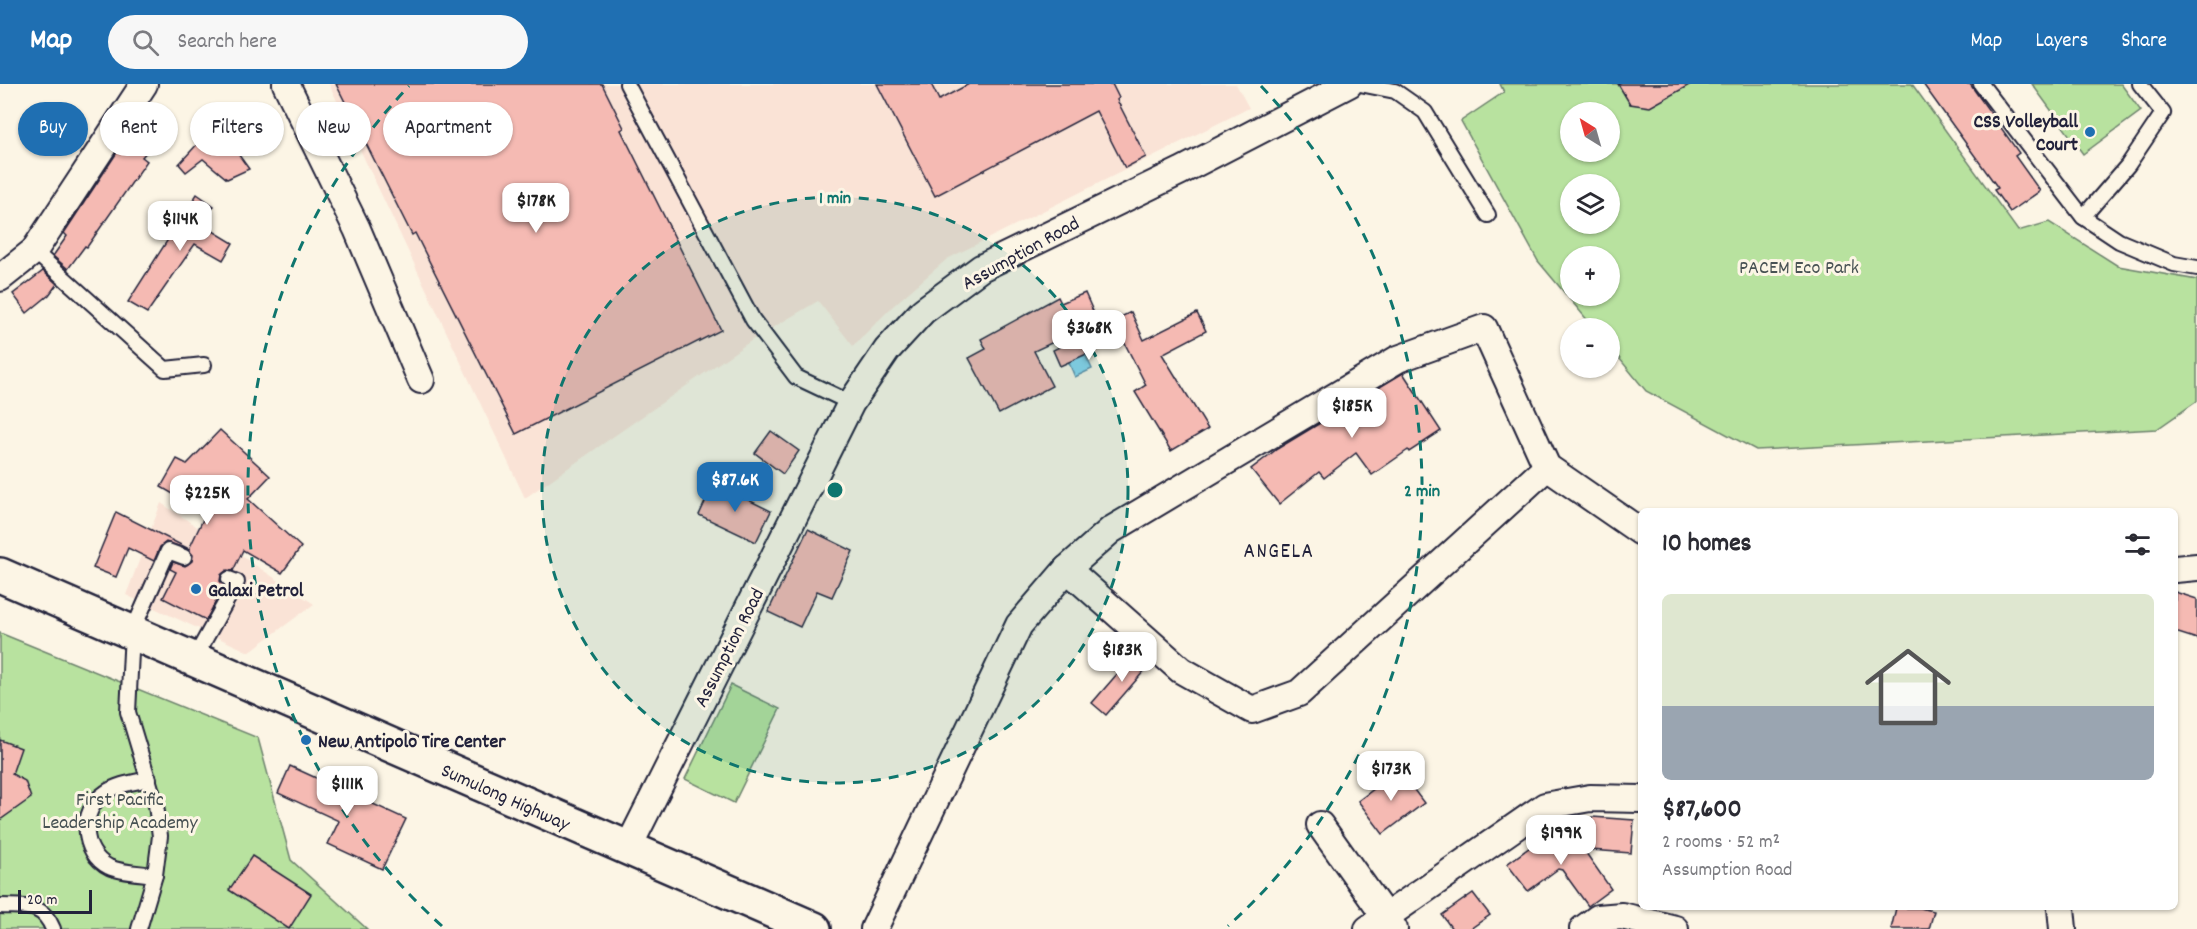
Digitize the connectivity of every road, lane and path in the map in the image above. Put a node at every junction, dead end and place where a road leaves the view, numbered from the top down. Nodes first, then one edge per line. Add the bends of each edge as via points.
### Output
1 (144, 84) edge
2 (286, 84) edge
3 (627, 84) edge
4 (1349, 84) edge
5 (1360, 84) edge
6 (1981, 84) edge
7 (2140, 84) edge
8 (1488, 215) dead end
9 (2083, 217) junction
10 (34, 251) junction
11 (2197, 268) edge
12 (0, 278) edge
13 (204, 365) dead end
14 (421, 380) dead end
15 (851, 403) junction
16 (1547, 467) junction
17 (1638, 530) edge
18 (184, 557) dead end
19 (2197, 567) edge
20 (1067, 568) junction
21 (2178, 569) edge
22 (0, 575) edge
23 (229, 579) dead end
24 (132, 632) junction
25 (194, 659) junction
26 (149, 779) junction
27 (1638, 799) edge
28 (1320, 825) dead end
29 (627, 850) junction
30 (155, 875) junction
31 (0, 906) edge
32 (2061, 910) edge
33 (1382, 925) edge
34 (53, 929) edge
35 (139, 929) edge
36 (814, 929) edge
37 (874, 929) edge
38 (1583, 929) edge
39 (1676, 929) edge
40 (2063, 929) edge

1 - 10 street
2 - 14 street via 357,229
3 - 15 lane via 753,320 796,377
4 - 15 street, Assumption Road via 981,268 923,311 887,350
5 - 8 lane via 1395,91 1425,112
6 - 9 lane
7 - 9 lane via 2163,113 2128,165
9 - 11 lane via 2119,241 2174,264
10 - 12 street
10 - 13 lane via 165,369
15 - 29 street, Assumption Road
16 - 17 street
16 - 20 street via 1299,693 1252,710 1181,670
16 - 20 street via 1484,328 1398,359 1111,530
18 - 24 lane via 168,551
19 - 21 street
20 - 37 street via 1019,625
22 - 24 main road, Sumulong Highway
23 - 25 lane via 237,582
24 - 25 main road, Sumulong Highway
24 - 26 lane via 128,712
25 - 29 main road, Sumulong Highway
26 - 30 lane via 160,836
26 - 30 lane via 105,793 90,812 86,827 88,842 100,861 111,868
27 - 33 street via 1590,798 1545,806
28 - 33 street
29 - 36 main road, Sumulong Highway
30 - 35 lane
31 - 34 lane via 37,909 47,916
32 - 40 street
38 - 39 street via 1598,918 1622,916

